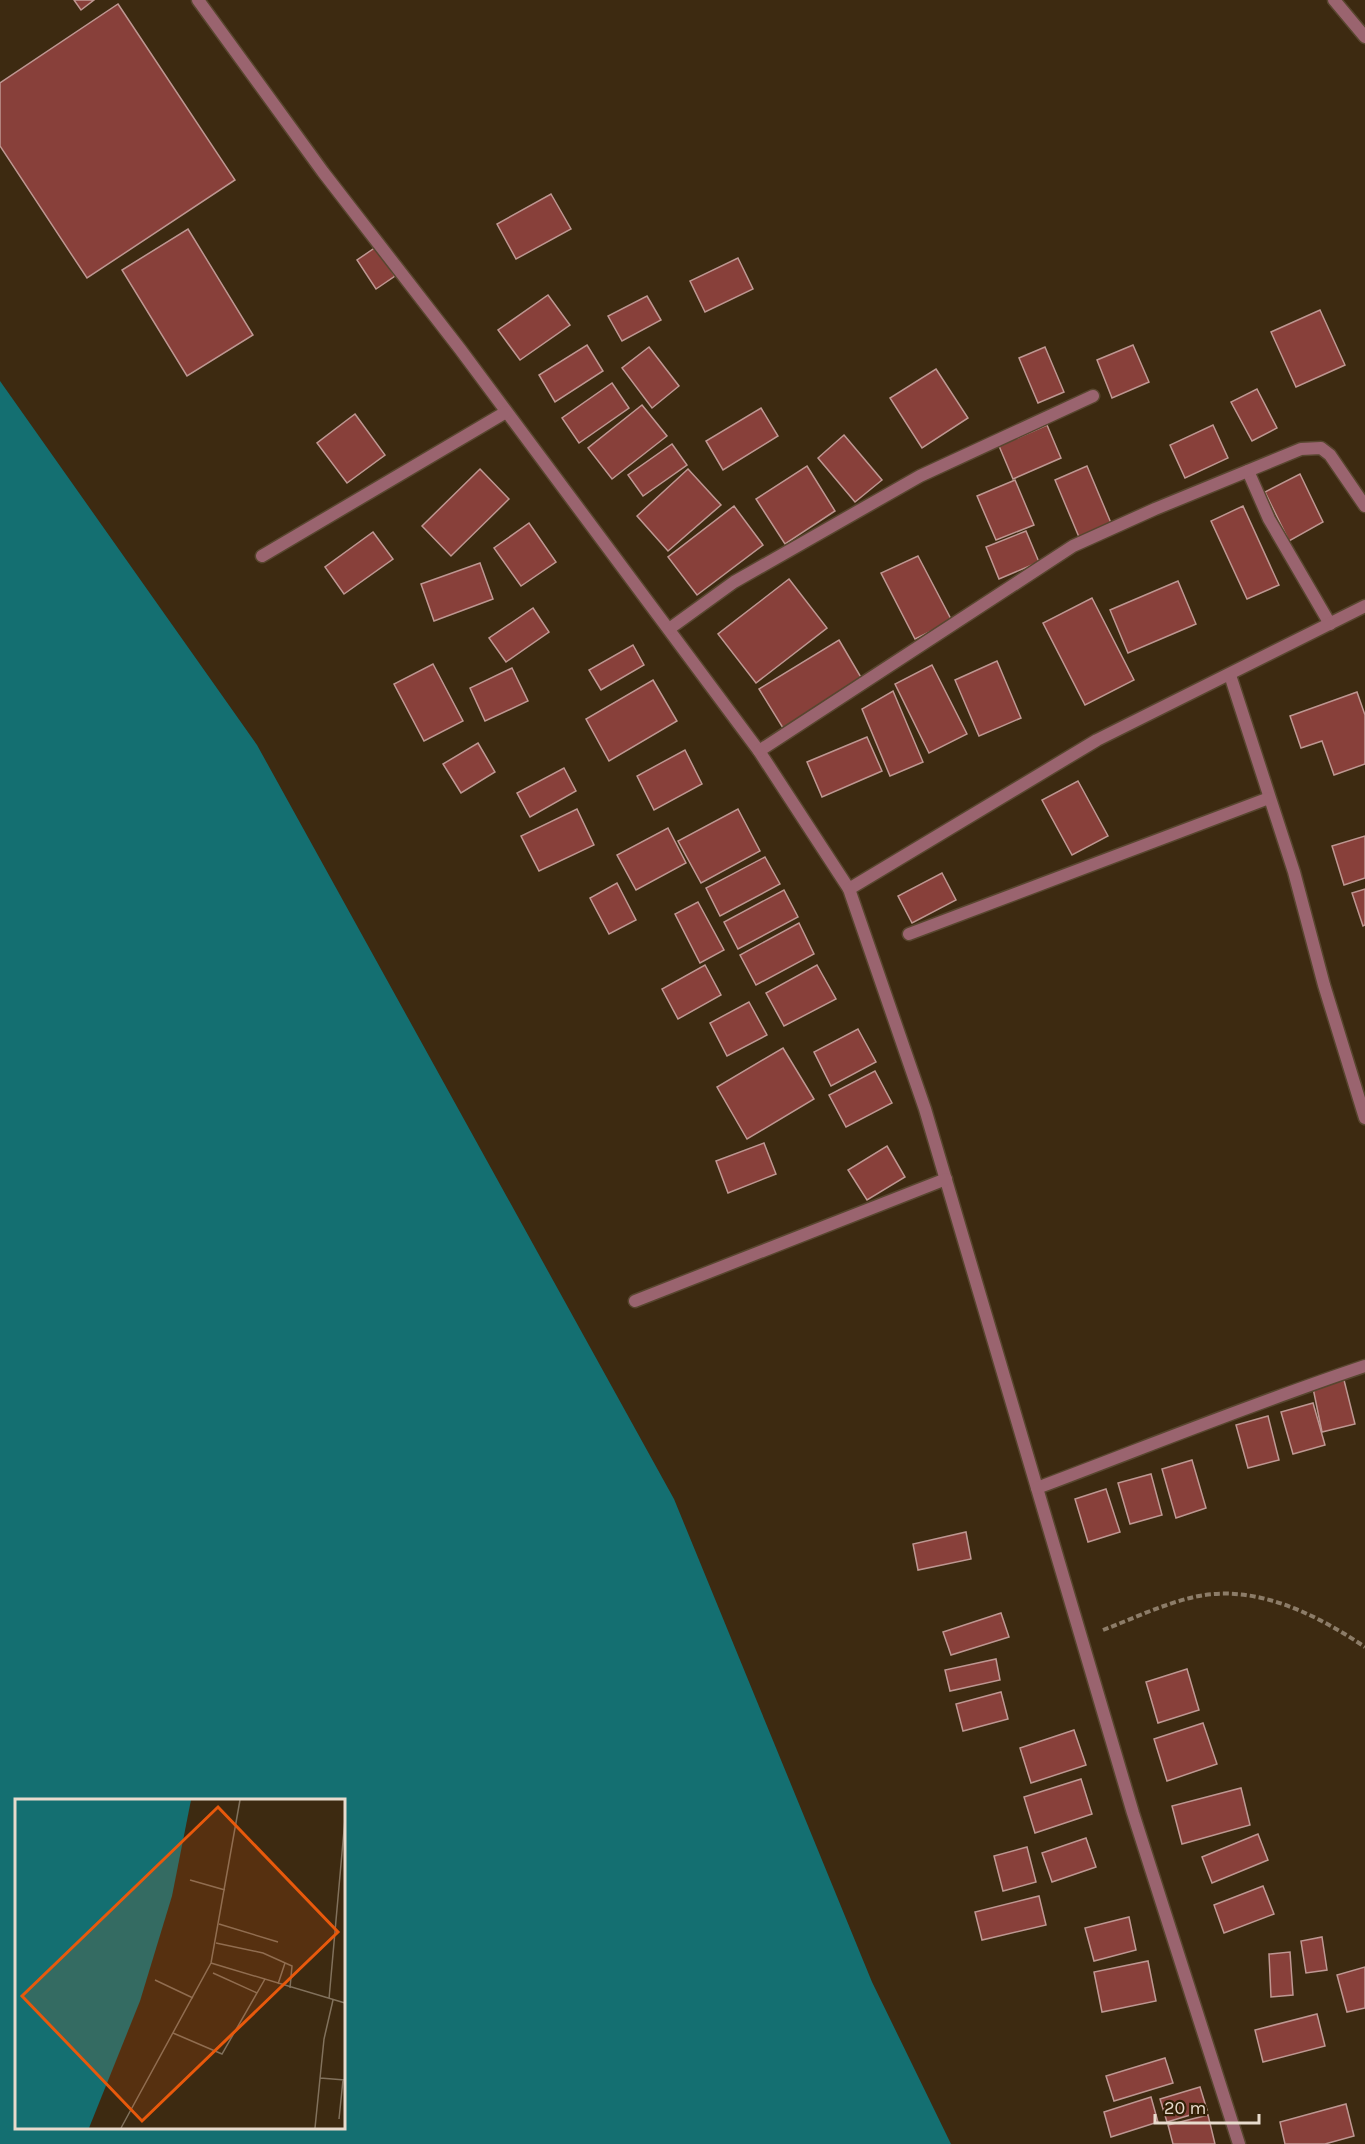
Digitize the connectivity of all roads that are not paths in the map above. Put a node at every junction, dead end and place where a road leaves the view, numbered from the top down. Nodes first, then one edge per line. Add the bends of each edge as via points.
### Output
1 (198, 0) edge
2 (1334, 0) edge
3 (1365, 36) edge
4 (1093, 396) dead end
5 (506, 412) junction
6 (1248, 471) junction
7 (1365, 506) edge
8 (262, 556) dead end
9 (1365, 606) edge
10 (1330, 624) junction
11 (669, 629) junction
12 (1230, 675) junction
13 (759, 751) junction
14 (1269, 798) junction
15 (849, 889) junction
16 (909, 934) dead end
17 (1365, 1118) edge
18 (946, 1179) junction
19 (635, 1301) dead end
20 (1365, 1366) edge
21 (1037, 1488) junction
22 (1239, 2144) edge

1 - 5 street
2 - 3 street
4 - 11 street via 920,476 734,582
5 - 8 street
5 - 11 street
6 - 7 street via 1300,449 1321,448
6 - 10 street via 1273,528
6 - 13 street via 1074,546
9 - 10 street
10 - 12 street
11 - 13 street
12 - 14 street
12 - 15 street via 1096,740
13 - 15 street
14 - 16 street
14 - 17 street
15 - 18 street
18 - 19 street
18 - 21 street
20 - 21 street
21 - 22 street via 1080,1639

